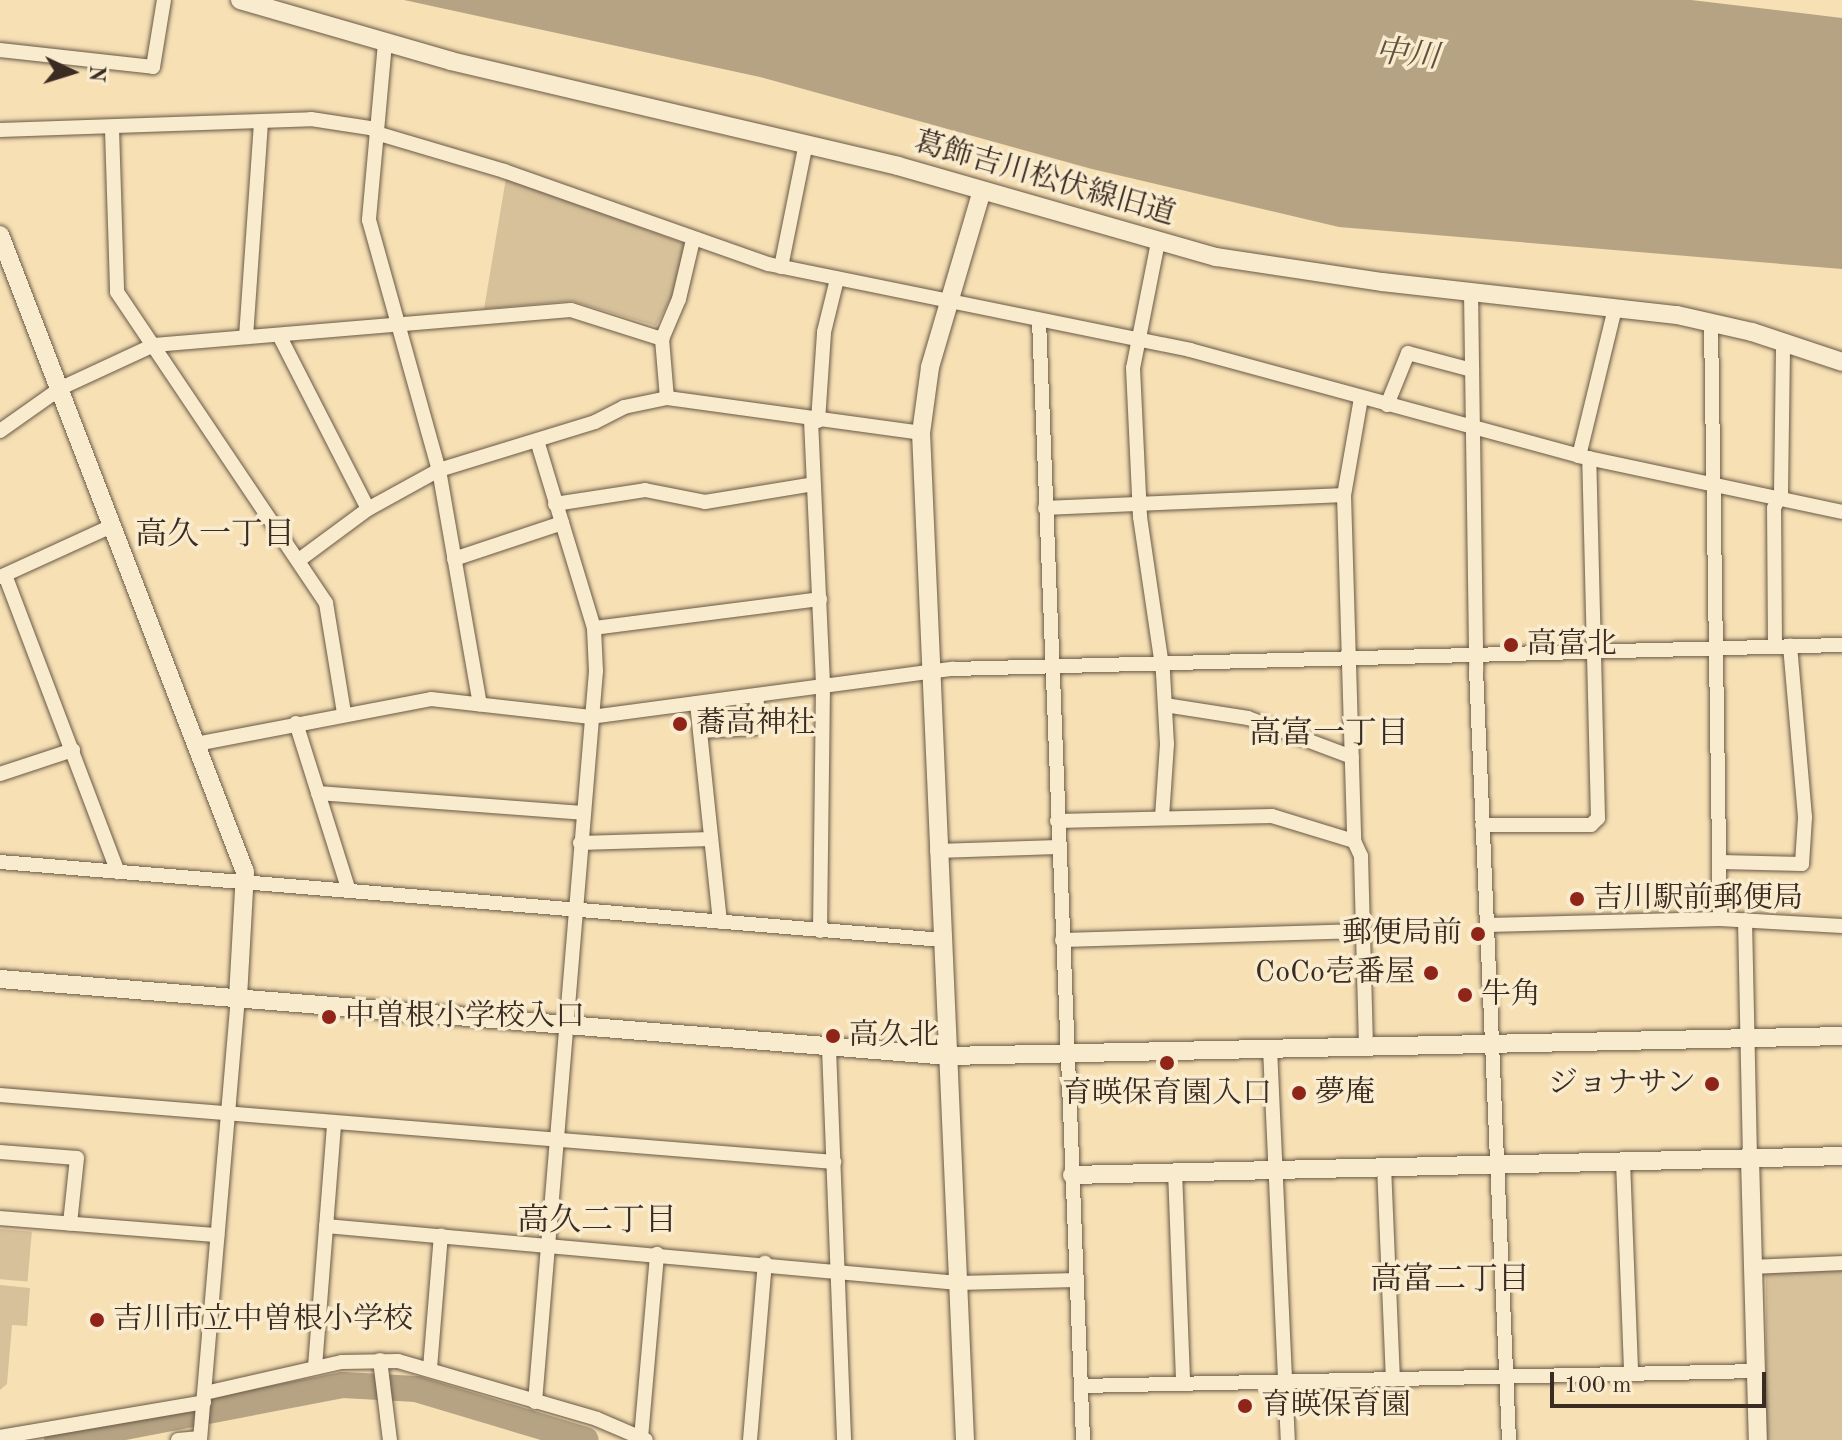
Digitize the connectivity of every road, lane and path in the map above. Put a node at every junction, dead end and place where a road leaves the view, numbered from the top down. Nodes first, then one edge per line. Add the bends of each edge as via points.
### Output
1 (164, 0) edge
2 (240, 0) edge
3 (385, 43) junction
4 (0, 50) edge
5 (261, 122) junction
6 (112, 129) junction
7 (0, 130) edge
8 (376, 131) junction
9 (806, 143) junction
10 (982, 190) junction
11 (693, 240) junction
12 (1158, 242) junction
13 (2, 249) edge
14 (781, 267) junction
15 (837, 279) junction
16 (1471, 291) junction
17 (949, 302) junction
18 (1615, 308) junction
19 (1039, 320) junction
20 (1711, 324) junction
21 (400, 327) junction
22 (246, 337) junction
23 (280, 337) junction
24 (662, 339) junction
25 (1137, 339) junction
26 (1783, 341) junction
27 (154, 345) junction
28 (1842, 362) edge
29 (1472, 370) junction
30 (61, 388) junction
31 (667, 398) junction
32 (1361, 398) junction
33 (1387, 405) junction
34 (814, 420) junction
35 (1472, 427) junction
36 (0, 431) edge
37 (921, 433) junction
38 (537, 440) junction
39 (1584, 457) junction
40 (439, 470) junction
41 (814, 484) junction
42 (1712, 487) junction
43 (1344, 495) junction
44 (1777, 501) junction
45 (1139, 503) junction
46 (555, 504) junction
47 (1045, 508) junction
48 (368, 509) junction
49 (1842, 512) edge
50 (562, 523) junction
51 (112, 526) junction
52 (454, 559) junction
53 (299, 560) junction
54 (2, 576) edge
55 (820, 599) junction
56 (594, 628) junction
57 (1842, 645) edge
58 (1783, 646) junction
59 (1713, 648) junction
60 (1595, 651) junction
61 (1476, 655) junction
62 (1348, 659) junction
63 (1162, 664) junction
64 (1051, 666) junction
65 (931, 671) junction
66 (823, 686) junction
67 (757, 696) junction
68 (697, 703) junction
69 (480, 704) junction
70 (1165, 705) junction
71 (344, 713) junction
72 (591, 717) junction
73 (296, 723) junction
74 (700, 731) junction
75 (196, 744) junction
76 (73, 750) junction
77 (1352, 757) junction
78 (0, 774) edge
79 (318, 793) junction
80 (582, 813) junction
81 (1162, 818) junction
82 (1057, 821) junction
83 (1482, 825) junction
84 (711, 839) junction
85 (1354, 841) junction
86 (580, 843) junction
87 (1058, 847) junction
88 (937, 851) junction
89 (0, 862) edge
90 (1721, 862) junction
91 (118, 872) junction
92 (247, 882) junction
93 (349, 891) junction
94 (576, 911) junction
95 (1720, 919) junction
96 (1745, 920) junction
97 (720, 922) junction
98 (1487, 925) junction
99 (1842, 926) edge
100 (820, 931) junction
101 (1363, 931) junction
102 (942, 940) junction
103 (1062, 940) junction
104 (0, 979) edge
105 (238, 998) junction
106 (566, 1027) junction
107 (1842, 1036) edge
108 (1746, 1038) junction
109 (1494, 1043) junction
110 (1366, 1046) junction
111 (829, 1048) junction
112 (1270, 1048) junction
113 (1068, 1054) junction
114 (948, 1056) junction
115 (0, 1095) edge
116 (226, 1114) junction
117 (334, 1123) junction
118 (557, 1141) junction
119 (0, 1152) edge
120 (1842, 1156) edge
121 (1750, 1159) junction
122 (1623, 1161) junction
123 (834, 1162) junction
124 (1497, 1165) junction
125 (1384, 1166) junction
126 (1275, 1169) junction
127 (1175, 1171) junction
128 (1072, 1175) junction
129 (0, 1218) edge
130 (70, 1224) junction
131 (326, 1226) junction
132 (217, 1235) junction
133 (441, 1235) junction
134 (549, 1244) junction
135 (657, 1254) junction
136 (765, 1263) junction
137 (1842, 1263) edge
138 (1752, 1267) junction
139 (838, 1269) junction
140 (1077, 1280) junction
141 (958, 1283) junction
142 (380, 1360) junction
143 (315, 1367) junction
144 (430, 1368) junction
145 (1755, 1371) junction
146 (1631, 1374) junction
147 (1507, 1377) junction
148 (1393, 1380) junction
149 (1286, 1383) junction
150 (1183, 1384) junction
151 (1081, 1386) junction
152 (204, 1397) junction
153 (535, 1402) junction
154 (200, 1435) edge
155 (0, 1437) edge
156 (643, 1439) edge
157 (178, 1440) edge
158 (390, 1440) edge
159 (750, 1440) edge
160 (844, 1440) edge
161 (965, 1440) edge
162 (1083, 1440) edge
163 (1288, 1440) edge
164 (1509, 1440) edge
165 (1758, 1440) edge

1 - 4 street via 153,67
2 - 3 street, 葛飾吉川松伏線旧道
3 - 8 street
3 - 9 street, 葛飾吉川松伏線旧道
5 - 6 street
5 - 8 street via 311,119
5 - 22 street
6 - 7 street
6 - 27 street via 117,292
8 - 11 street
8 - 21 street via 369,220
9 - 10 street, 葛飾吉川松伏線旧道
9 - 14 street
10 - 12 street, 葛飾吉川松伏線旧道
10 - 17 street
11 - 14 street
11 - 24 street via 679,299
12 - 16 street, 葛飾吉川松伏線旧道 via 1266,266
12 - 25 street
13 - 30 street
14 - 15 street
15 - 17 street
15 - 34 street via 824,332
16 - 18 street, 葛飾吉川松伏線旧道
16 - 29 street
17 - 19 street
17 - 37 street via 930,367
18 - 20 street, 葛飾吉川松伏線旧道
18 - 39 street
19 - 25 street
19 - 47 street
20 - 26 street, 葛飾吉川松伏線旧道
20 - 42 street
21 - 23 street
21 - 24 street via 571,310
21 - 40 street
22 - 23 street
22 - 27 street
23 - 48 street
24 - 31 street
25 - 32 street
25 - 45 street via 1133,368
26 - 28 street, 葛飾吉川松伏線旧道
26 - 44 street
27 - 30 street
27 - 53 street
29 - 33 street via 1408,353
29 - 35 street
30 - 36 street
30 - 51 street
31 - 34 street
31 - 38 street via 624,407
32 - 33 street
32 - 43 street
33 - 35 street
34 - 37 street
34 - 41 street
35 - 39 street
35 - 61 street
37 - 65 street
38 - 40 street
38 - 46 street
39 - 42 street
39 - 60 street
40 - 48 street
40 - 52 street
41 - 46 street via 705,502 645,490
41 - 55 street
42 - 44 street
42 - 59 street
43 - 45 street
43 - 62 street
44 - 49 street
44 - 58 street
45 - 47 street
45 - 63 street
46 - 50 street
47 - 64 street
48 - 53 street
50 - 52 street
50 - 56 street
51 - 54 street
51 - 75 street
52 - 69 street
53 - 71 street via 326,603
54 - 76 street
55 - 56 street
55 - 66 street
56 - 72 street
57 - 58 street
58 - 59 street
58 - 90 street via 1802,765 1802,864
59 - 60 street
59 - 90 street
60 - 61 street
60 - 83 street via 1598,818 1591,825
61 - 62 street
61 - 83 street
62 - 63 street
62 - 77 street
63 - 64 street
63 - 70 street
64 - 65 street
64 - 82 street
65 - 66 street
65 - 88 street
66 - 67 street
66 - 100 street
67 - 68 street
67 - 74 street via 755,728
68 - 72 street
68 - 74 street
69 - 71 street via 431,699
69 - 72 street
70 - 77 street via 1248,718
70 - 81 street
71 - 73 street
72 - 80 street
73 - 75 street
73 - 79 street
74 - 84 street
75 - 92 street
76 - 78 street
76 - 91 street
77 - 85 street
79 - 80 street
79 - 93 street
80 - 86 street
81 - 82 street
81 - 85 street via 1272,816
82 - 87 street
83 - 98 street
84 - 86 street
84 - 97 street
85 - 101 street via 1361,856
86 - 94 street
87 - 88 street
87 - 103 street
88 - 102 street
89 - 91 street
90 - 95 street
91 - 92 street
92 - 93 street
92 - 105 street
93 - 94 street
94 - 97 street
94 - 106 street
95 - 96 street
95 - 98 street
96 - 99 street
96 - 108 street
97 - 100 street
98 - 109 street
100 - 102 street
101 - 103 street
101 - 110 street
102 - 114 street
103 - 113 street
104 - 105 street
105 - 106 street
105 - 116 street
106 - 111 street
106 - 118 street
107 - 108 street
108 - 109 street
108 - 121 street
109 - 110 street
109 - 124 street
110 - 112 street
111 - 114 street
111 - 123 street
112 - 113 street
112 - 126 street
113 - 114 street
113 - 128 street
114 - 141 street
115 - 116 street
116 - 117 street
116 - 132 street
117 - 118 street
117 - 131 street
118 - 123 street
118 - 134 street
119 - 130 street via 77,1158
120 - 121 street
121 - 122 street
121 - 138 street
122 - 124 street
122 - 146 street
123 - 139 street
124 - 125 street
124 - 147 street
125 - 126 street
125 - 148 street
126 - 127 street
126 - 149 street
127 - 128 street
127 - 150 street
128 - 140 street
129 - 130 street
130 - 132 street
131 - 133 street
131 - 143 street
132 - 152 street
133 - 134 street
133 - 144 street
134 - 135 street
134 - 153 street
135 - 136 street
135 - 156 street
136 - 139 street
136 - 159 street
137 - 138 street
138 - 145 street
139 - 141 street
139 - 160 street
140 - 141 street
140 - 151 street
141 - 161 street
142 - 143 street
142 - 144 street
142 - 158 street
143 - 152 street
144 - 153 street
145 - 146 street
145 - 165 street
146 - 147 street
147 - 148 street
147 - 164 street
148 - 149 street
149 - 150 street
149 - 163 street
150 - 151 street
151 - 162 street
152 - 154 street
152 - 155 street
153 - 156 street
154 - 157 street

